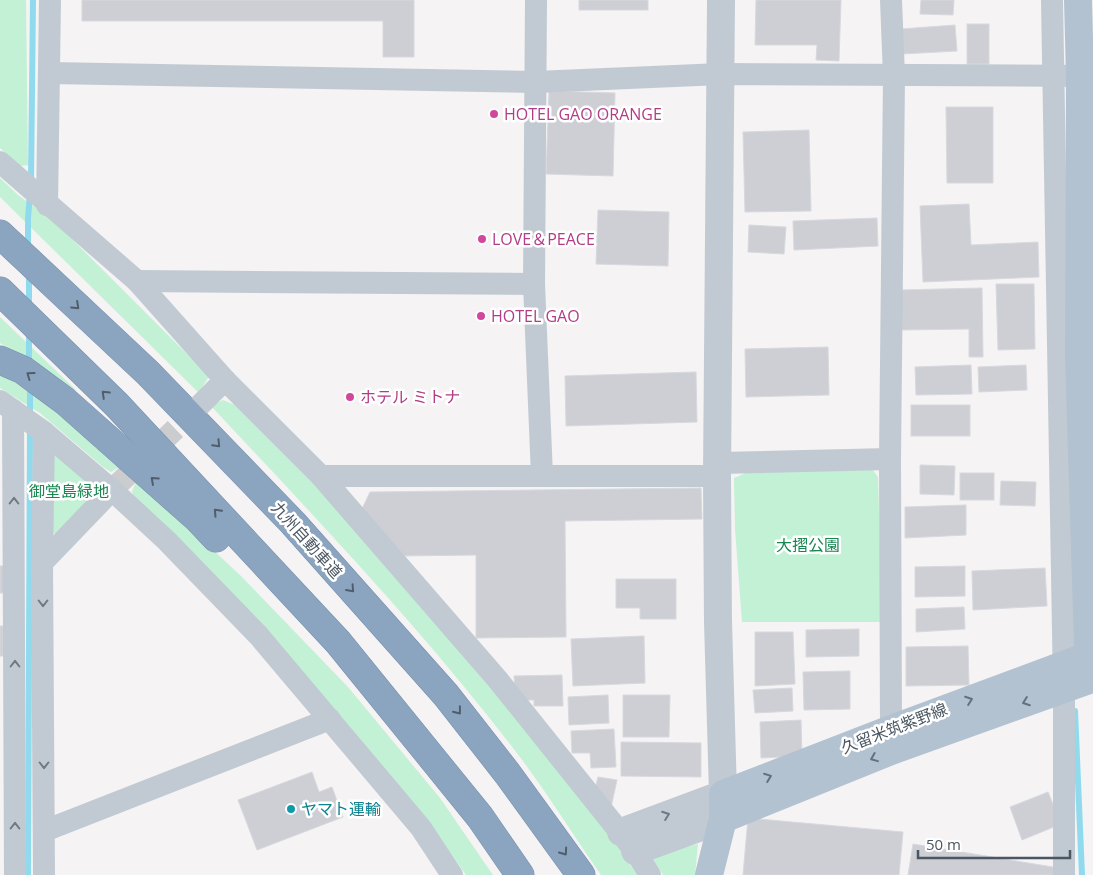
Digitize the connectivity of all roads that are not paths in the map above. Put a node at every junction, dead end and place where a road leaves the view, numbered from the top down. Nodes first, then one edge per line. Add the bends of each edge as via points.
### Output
1 (50, 0) edge
2 (536, 0) edge
3 (722, 0) edge
4 (892, 0) edge
5 (1052, 0) edge
6 (1078, 0) edge
7 (50, 73) junction
8 (721, 74) junction
9 (894, 76) junction
10 (1053, 76) junction
11 (1086, 76) edge
12 (536, 82) junction
13 (0, 162) edge
14 (48, 205) junction
15 (8, 242) edge
16 (137, 281) junction
17 (534, 284) junction
18 (0, 291) edge
19 (0, 360) edge
20 (225, 380) junction
21 (7, 406) edge
22 (193, 412) tunnel mouth
23 (44, 432) junction
24 (890, 459) junction
25 (718, 470) junction
26 (320, 476) junction
27 (542, 476) junction
28 (112, 490) junction
29 (42, 563) junction
30 (1082, 670) edge
31 (330, 719) junction
32 (891, 729) junction
33 (8, 730) edge
34 (723, 806) junction
35 (480, 817) junction
36 (44, 831) junction
37 (628, 842) junction
38 (514, 866) edge
39 (15, 875) edge
40 (44, 875) edge
41 (452, 875) edge
42 (581, 875) edge
43 (650, 875) edge
44 (709, 875) edge
45 (1064, 875) edge

1 - 7 street
2 - 12 street
3 - 8 street
4 - 9 street
5 - 10 street
6 - 11 main road
7 - 12 street
7 - 14 street
8 - 9 street
8 - 12 street
8 - 25 street
9 - 10 street
9 - 24 street
10 - 11 street
10 - 30 street
11 - 30 main road via 1079,355
12 - 17 street
13 - 14 street
14 - 16 street
15 -> 42 highway, 九州自動車道 via 148,373 292,523 446,695
16 - 17 street
16 - 20 street
17 - 27 street
35 -> 18 highway via 338,642 116,405
35 -> 19 highway via 329,651 198,519 65,401 23,370
20 - 22 street
20 - 26 street
21 - 23 street
33 -> 21 street
23 - 28 street
23 - 29 street
24 - 25 street
24 - 32 street
25 - 27 street
25 - 34 street
26 - 27 street
26 - 37 street via 498,680
28 - 29 street
28 - 31 street via 167,541 259,636
29 -> 36 street
32 -> 30 main road, 久留米筑紫野線
30 -> 34 main road, 久留米筑紫野線 via 891,752
30 - 45 street
31 - 36 street
31 - 41 street via 421,828
34 -> 32 main road, 久留米筑紫野線
39 -> 33 street
34 - 37 street
34 - 44 main road
35 - 38 highway
36 - 40 street
37 - 43 street

